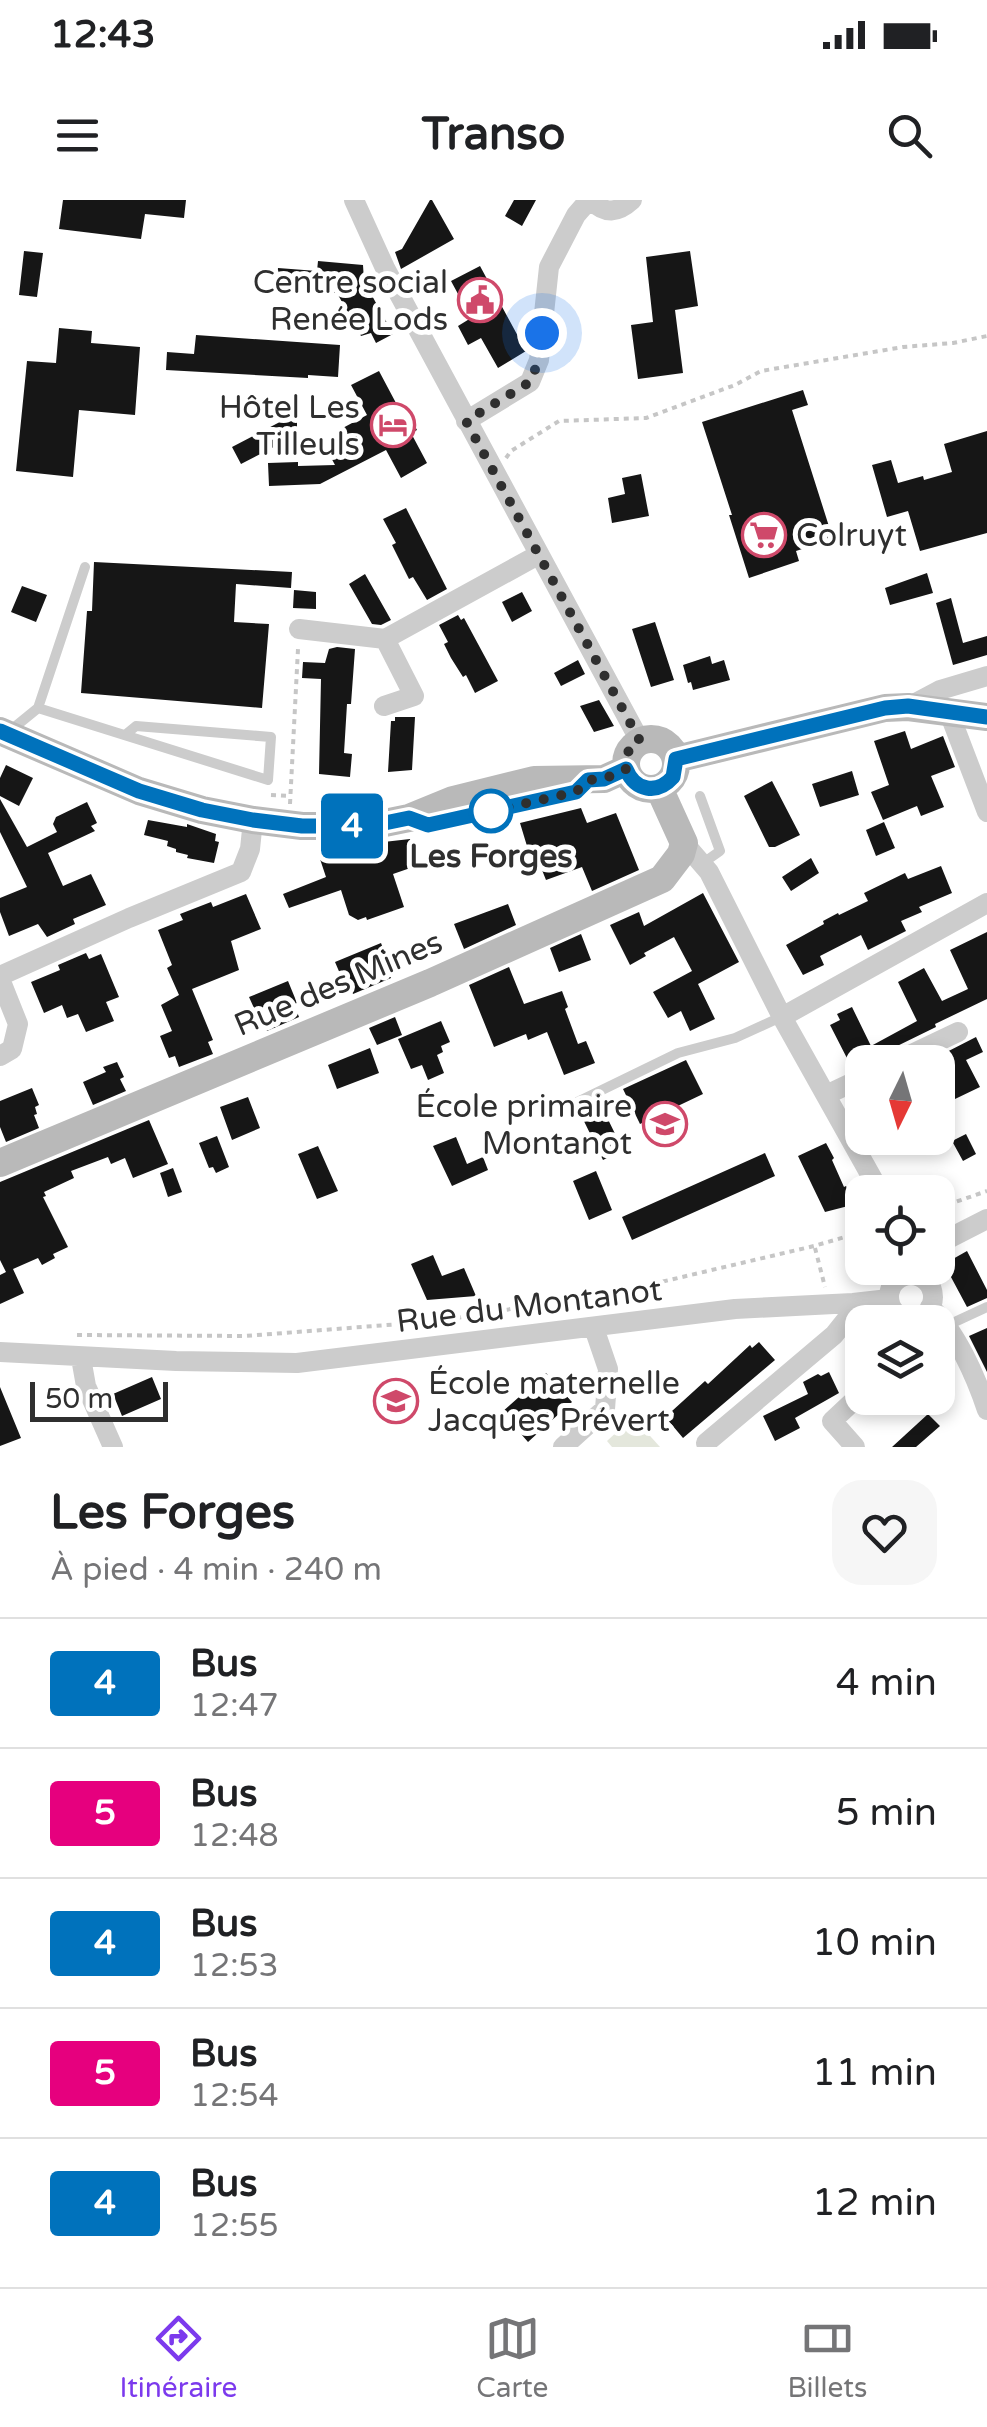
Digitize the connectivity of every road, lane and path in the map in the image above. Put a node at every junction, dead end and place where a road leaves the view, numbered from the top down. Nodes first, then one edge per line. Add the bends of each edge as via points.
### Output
1 (354, 200) edge
2 (590, 200) edge
3 (632, 200) edge
4 (987, 336) edge
5 (466, 421) junction
6 (506, 466) dead end
7 (538, 555) junction
8 (85, 567) dead end
9 (298, 629) joint
10 (385, 639) junction
11 (987, 676) edge
12 (384, 706) dead end
13 (908, 706) junction
14 (38, 708) junction
15 (948, 710) junction
16 (987, 717) edge
17 (125, 735) junction
18 (2, 737) edge
19 (640, 741) junction
20 (676, 759) junction
21 (626, 769) junction
22 (659, 788) junction
23 (700, 796) dead end
24 (254, 807) junction
25 (987, 812) edge
26 (693, 854) junction
27 (987, 903) edge
28 (0, 977) edge
29 (782, 1016) junction
30 (958, 1032) dead end
31 (931, 1045) edge
32 (0, 1056) edge
33 (845, 1086) edge
34 (826, 1095) junction
35 (567, 1108) dead end
36 (0, 1163) edge
37 (871, 1175) edge
38 (987, 1191) edge
39 (955, 1202) edge
40 (987, 1220) edge
41 (955, 1236) edge
42 (845, 1237) edge
43 (814, 1246) junction
44 (893, 1285) edge
45 (826, 1292) dead end
46 (889, 1299) junction
47 (853, 1303) junction
48 (892, 1305) edge
49 (987, 1306) edge
50 (955, 1322) edge
51 (594, 1328) junction
52 (66, 1335) dead end
53 (955, 1340) edge
54 (0, 1352) edge
55 (81, 1358) junction
56 (982, 1382) edge
57 (845, 1409) edge
58 (987, 1410) edge
59 (706, 1443) dead end
60 (113, 1447) edge
61 (563, 1447) edge
62 (855, 1447) edge

1 - 5 street
2 - 3 street via 609,212
2 - 5 street via 549,267 539,360 530,382
4 - 6 path via 761,371 646,418 559,421 511,452
5 - 7 street
7 - 10 street
7 - 19 street
8 - 14 lane
9 - 10 street
9 - 24 path via 291,796
10 - 12 street via 414,696
11 - 13 street
13 - 15 street
13 - 20 street
14 - 17 lane
14 - 18 lane
15 - 16 street
15 - 25 street
17 - 17 lane via 250,774 268,780 271,737 136,726
18 - 24 street via 202,810
19 - 20 street via 662,741
19 - 21 street via 628,752
20 - 22 street via 673,777
21 - 22 street via 638,786
21 - 24 street via 604,779 534,780 370,826 302,826
22 - 26 street
23 - 26 lane via 720,851
24 - 28 street via 240,872
26 - 29 street via 709,872
26 - 36 street, Rue des Mines via 680,854 662,879 629,894
27 - 29 street
28 - 32 street via 18,1024 12,1049
29 - 34 street
29 - 35 lane via 678,1053
30 - 31 street
33 - 34 street
34 - 37 street
38 - 39 path
40 - 41 street
42 - 43 path
43 - 45 path
43 - 52 path via 632,1289 439,1321 245,1336
44 - 46 street
46 - 47 street, Rue du Montanot
46 - 48 street
47 - 51 street, Rue du Montanot via 736,1309
47 - 59 street via 834,1334
49 - 50 lane
51 - 55 street, Rue du Montanot via 297,1363
51 - 61 street via 608,1369 605,1409
53 - 56 street
54 - 55 street, Rue du Montanot
55 - 60 street
56 - 58 street
57 - 62 street via 832,1421

